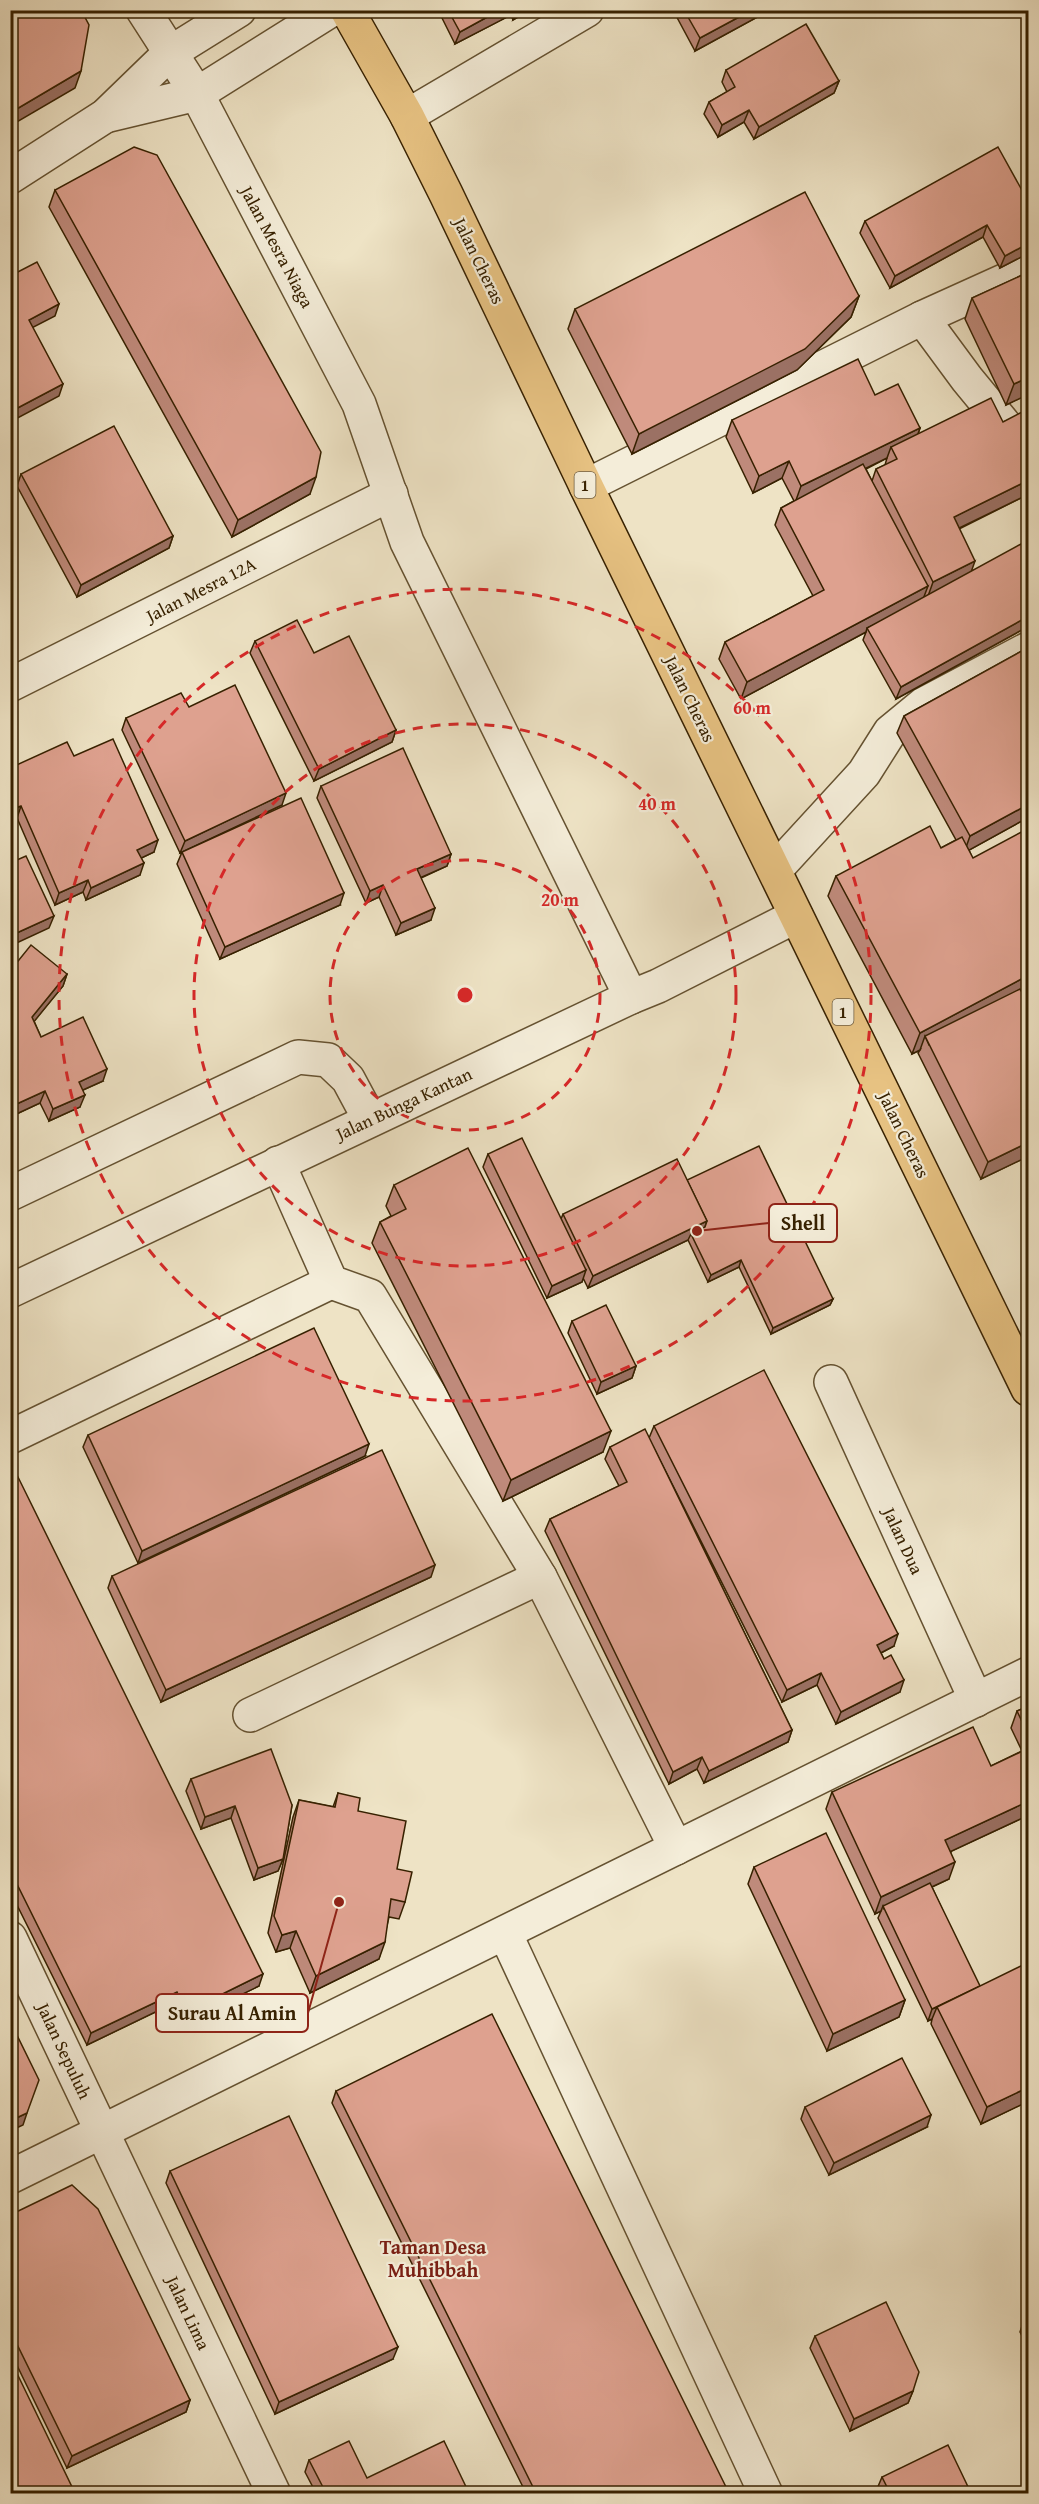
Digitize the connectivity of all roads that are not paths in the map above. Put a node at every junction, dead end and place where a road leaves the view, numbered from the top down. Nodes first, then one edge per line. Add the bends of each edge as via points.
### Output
1 (143, 10) edge
2 (239, 10) edge
3 (331, 10) edge
4 (347, 10) edge
5 (587, 10) edge
6 (170, 53) junction
7 (198, 94) junction
8 (105, 116) junction
9 (407, 116) junction
10 (10, 177) edge
11 (1029, 270) edge
12 (922, 318) junction
13 (1029, 453) edge
14 (586, 486) junction
15 (391, 494) junction
16 (1029, 649) edge
17 (10, 685) edge
18 (775, 870) junction
19 (796, 916) junction
20 (631, 997) junction
21 (370, 1120) junction
22 (278, 1163) junction
23 (10, 1194) edge
24 (331, 1282) junction
25 (10, 1291) edge
26 (831, 1382) dead end
27 (1029, 1389) edge
28 (10, 1437) edge
29 (540, 1577) junction
30 (1029, 1674) edge
31 (976, 1700) junction
32 (250, 1715) dead end
33 (676, 1848) junction
34 (505, 1933) junction
35 (10, 1938) edge
36 (102, 2132) junction
37 (10, 2177) edge
38 (274, 2493) edge
39 (766, 2493) edge

1 - 6 street, Jalan Mesra Niaga
2 - 6 street
3 - 7 street
4 - 9 main road, Jalan Cheras / 1
5 - 9 street
6 - 7 street, Jalan Mesra Niaga
6 - 8 street
7 - 8 street
7 - 15 street, Jalan Mesra Niaga via 359,404
8 - 10 street
9 - 14 main road, Jalan Cheras / 1
11 - 12 street
12 - 13 street
12 - 14 street
14 - 18 main road, Jalan Cheras / 1
15 - 17 street, Jalan Mesra 12A
15 - 20 street, Jalan Mesra Niaga via 406,542
16 - 18 street via 924,704 890,732 864,773
18 - 19 main road, Jalan Cheras / 1
19 - 20 street, Jalan Bunga Kantan
19 - 27 main road, Jalan Cheras / 1
20 - 21 street, Jalan Bunga Kantan
21 - 22 street, Jalan Bunga Kantan
21 - 23 street via 348,1079 328,1060 298,1058
22 - 24 street
22 - 25 street, Jalan Bunga Kantan
24 - 28 street
24 - 29 street via 370,1296
26 - 31 street, Jalan Dua
29 - 32 street
29 - 33 street
30 - 31 street
31 - 33 street
33 - 34 street
34 - 36 street
34 - 39 street
35 - 36 street, Jalan Sepuluh
36 - 37 street
36 - 38 street, Jalan Lima

